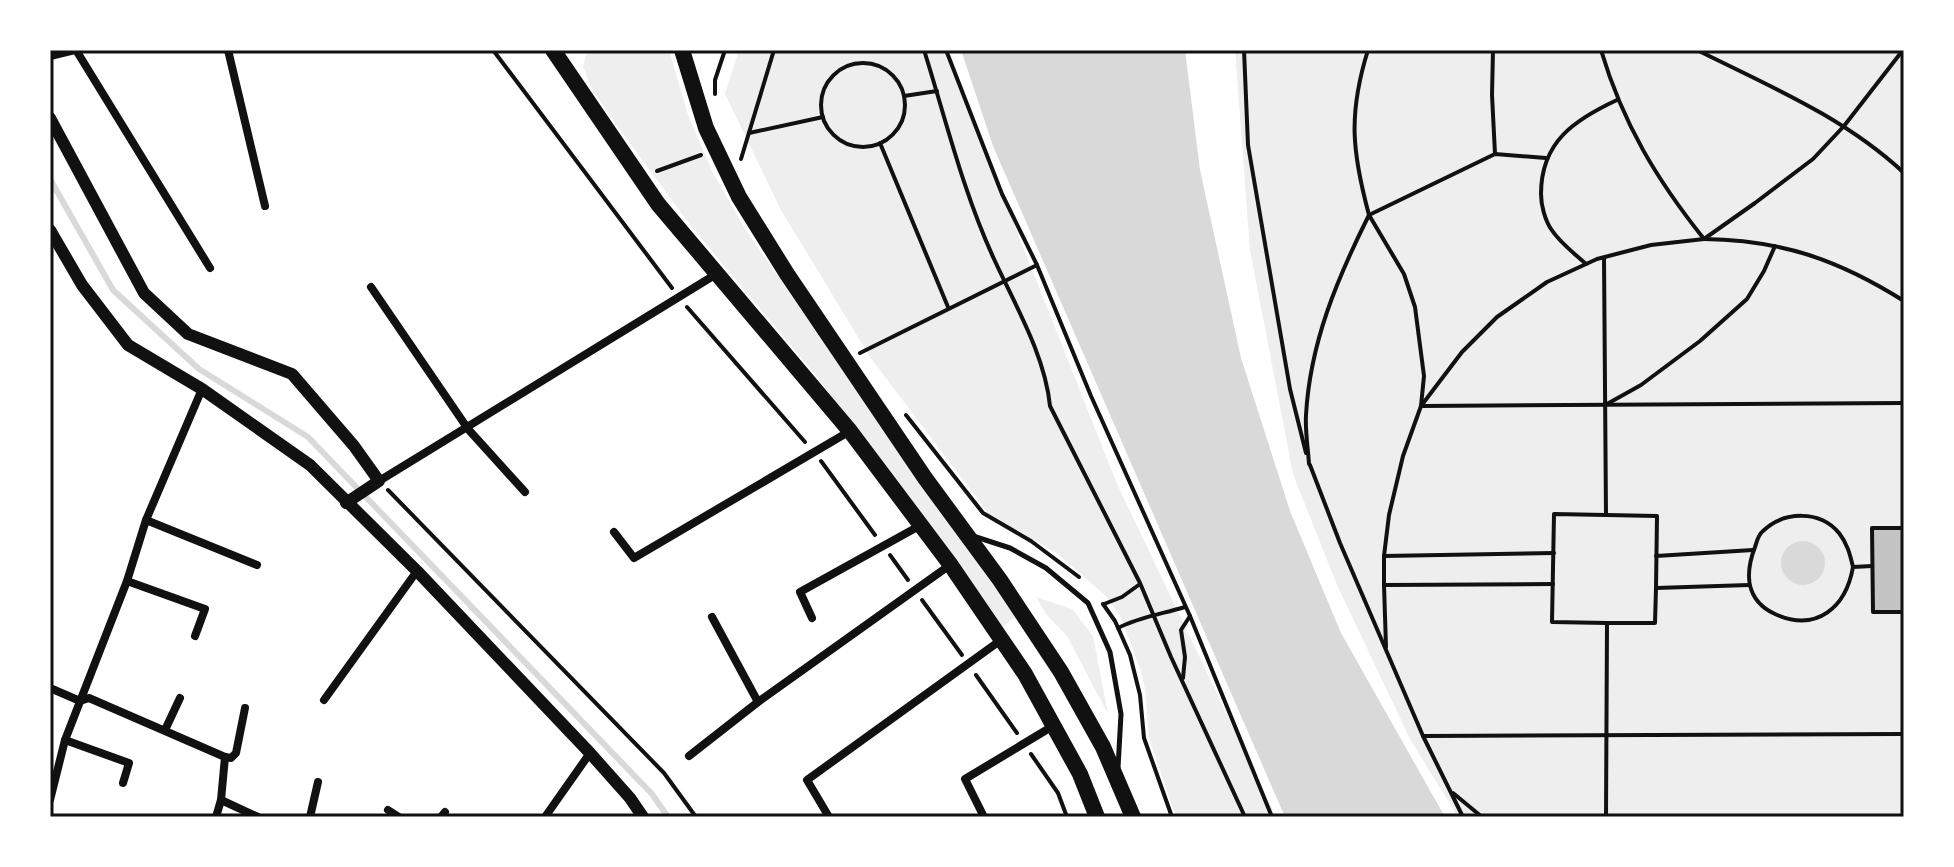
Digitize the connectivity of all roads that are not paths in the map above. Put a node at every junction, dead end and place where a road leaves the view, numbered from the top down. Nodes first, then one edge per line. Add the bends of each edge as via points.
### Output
1 (76, 50) edge
2 (228, 50) edge
3 (682, 50) edge
4 (559, 53) edge
5 (50, 56) edge
6 (50, 118) edge
7 (265, 206) dead end
8 (50, 230) edge
9 (210, 268) dead end
10 (718, 273) junction
11 (371, 287) dead end
12 (202, 389) junction
13 (468, 429) junction
14 (850, 431) junction
15 (379, 481) junction
16 (525, 492) dead end
17 (346, 503) junction
18 (146, 520) junction
19 (921, 525) junction
20 (614, 532) dead end
21 (965, 533) junction
22 (950, 564) junction
23 (257, 565) dead end
24 (417, 571) junction
25 (127, 581) junction
26 (712, 617) dead end
27 (812, 618) dead end
28 (195, 636) dead end
29 (1001, 639) junction
30 (50, 688) edge
31 (180, 698) dead end
32 (324, 700) dead end
33 (80, 701) junction
34 (758, 702) junction
35 (245, 708) dead end
36 (1053, 726) junction
37 (165, 730) junction
38 (65, 740) junction
39 (590, 753) junction
40 (689, 756) dead end
41 (225, 757) junction
42 (1118, 781) junction
43 (318, 782) dead end
44 (123, 783) dead end
45 (50, 800) edge
46 (221, 800) junction
47 (388, 810) dead end
48 (216, 817) edge
49 (258, 817) edge
50 (310, 817) edge
51 (399, 817) edge
52 (545, 817) edge
53 (643, 817) edge
54 (829, 817) edge
55 (984, 817) edge
56 (1097, 817) edge
57 (1133, 817) edge

1 - 5 street
1 - 9 street
2 - 7 street
3 - 21 main road via 706,128 739,197
4 - 10 main road via 658,204
6 - 15 street via 144,293 188,334 292,374
8 - 12 street via 82,285 128,345
10 - 13 street
10 - 14 main road
11 - 13 street
12 - 17 street via 310,465
12 - 18 street
13 - 15 street
13 - 16 street
14 - 19 main road
14 - 20 street via 634,558
15 - 17 street
17 - 24 street
18 - 23 street
18 - 25 street
19 - 22 main road
19 - 27 street via 800,592
21 - 42 main road via 1061,672
21 - 42 lane via 1010,548 1046,568 1088,603 1110,652 1121,714
22 - 29 main road
22 - 34 street
24 - 32 street
24 - 39 street
25 - 28 street via 205,609
25 - 33 street
26 - 34 street
29 - 36 main road
29 - 54 street via 807,780
30 - 33 street
31 - 37 street
33 - 37 street via 89,698
33 - 38 street
34 - 40 street
35 - 41 street via 236,753
36 - 55 street via 965,779
36 - 56 main road
37 - 41 street
38 - 44 street via 129,763
38 - 45 street
39 - 52 street
39 - 53 street
41 - 46 street
42 - 57 main road
43 - 50 street
46 - 48 street
46 - 49 street
47 - 51 street

